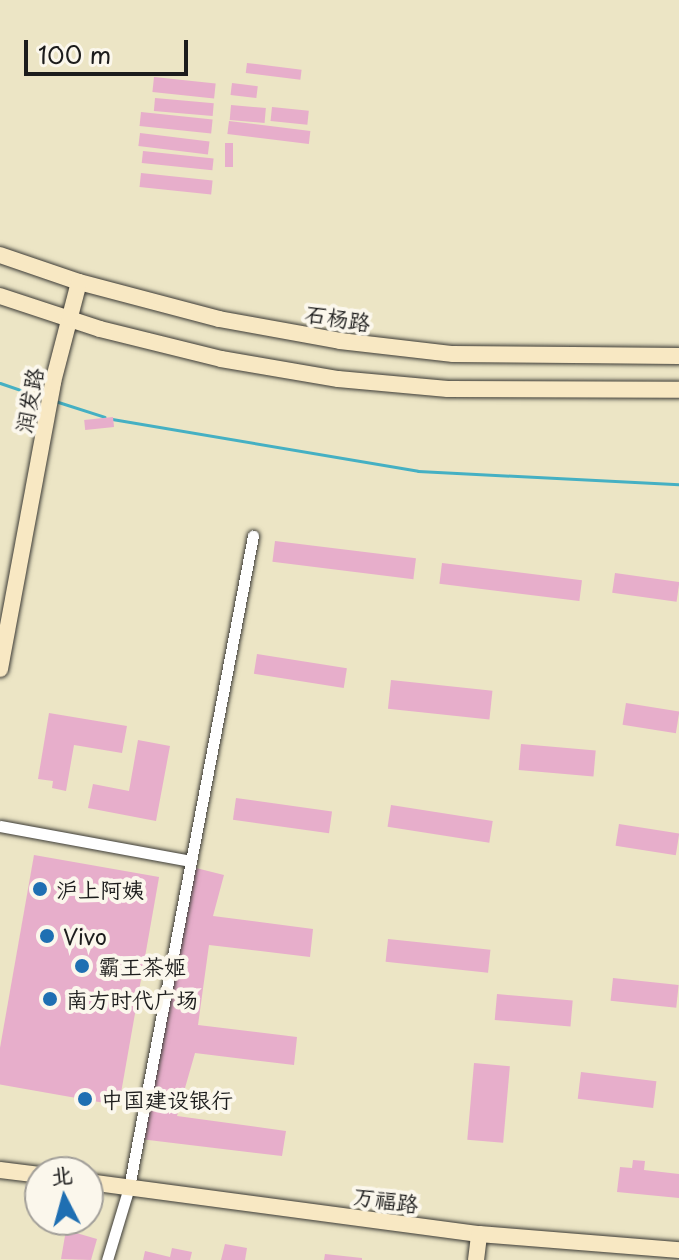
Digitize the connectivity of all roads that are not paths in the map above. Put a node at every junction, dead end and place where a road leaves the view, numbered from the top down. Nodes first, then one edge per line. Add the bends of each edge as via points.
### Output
1 (0, 255) edge
2 (79, 282) junction
3 (0, 296) edge
4 (68, 319) junction
5 (679, 356) edge
6 (679, 390) edge
7 (253, 536) dead end
8 (0, 669) edge
9 (0, 826) edge
10 (191, 861) junction
11 (0, 1170) edge
12 (24, 1173) edge
13 (104, 1184) edge
14 (129, 1187) junction
15 (479, 1234) junction
16 (679, 1250) edge
17 (107, 1260) edge
18 (476, 1260) edge

1 - 2 main road, 石杨路
2 - 4 main road, 润发路
2 - 5 main road, 石杨路 via 219,319 340,341 453,354
3 - 4 main road
4 - 6 main road via 221,359 338,379 448,389
4 - 8 main road, 润发路
7 - 10 street
9 - 10 street
10 - 14 street
11 - 12 main road
13 - 14 main road, 万福路
14 - 15 main road, 万福路
14 - 17 street
15 - 16 main road, 万福路
15 - 18 main road

